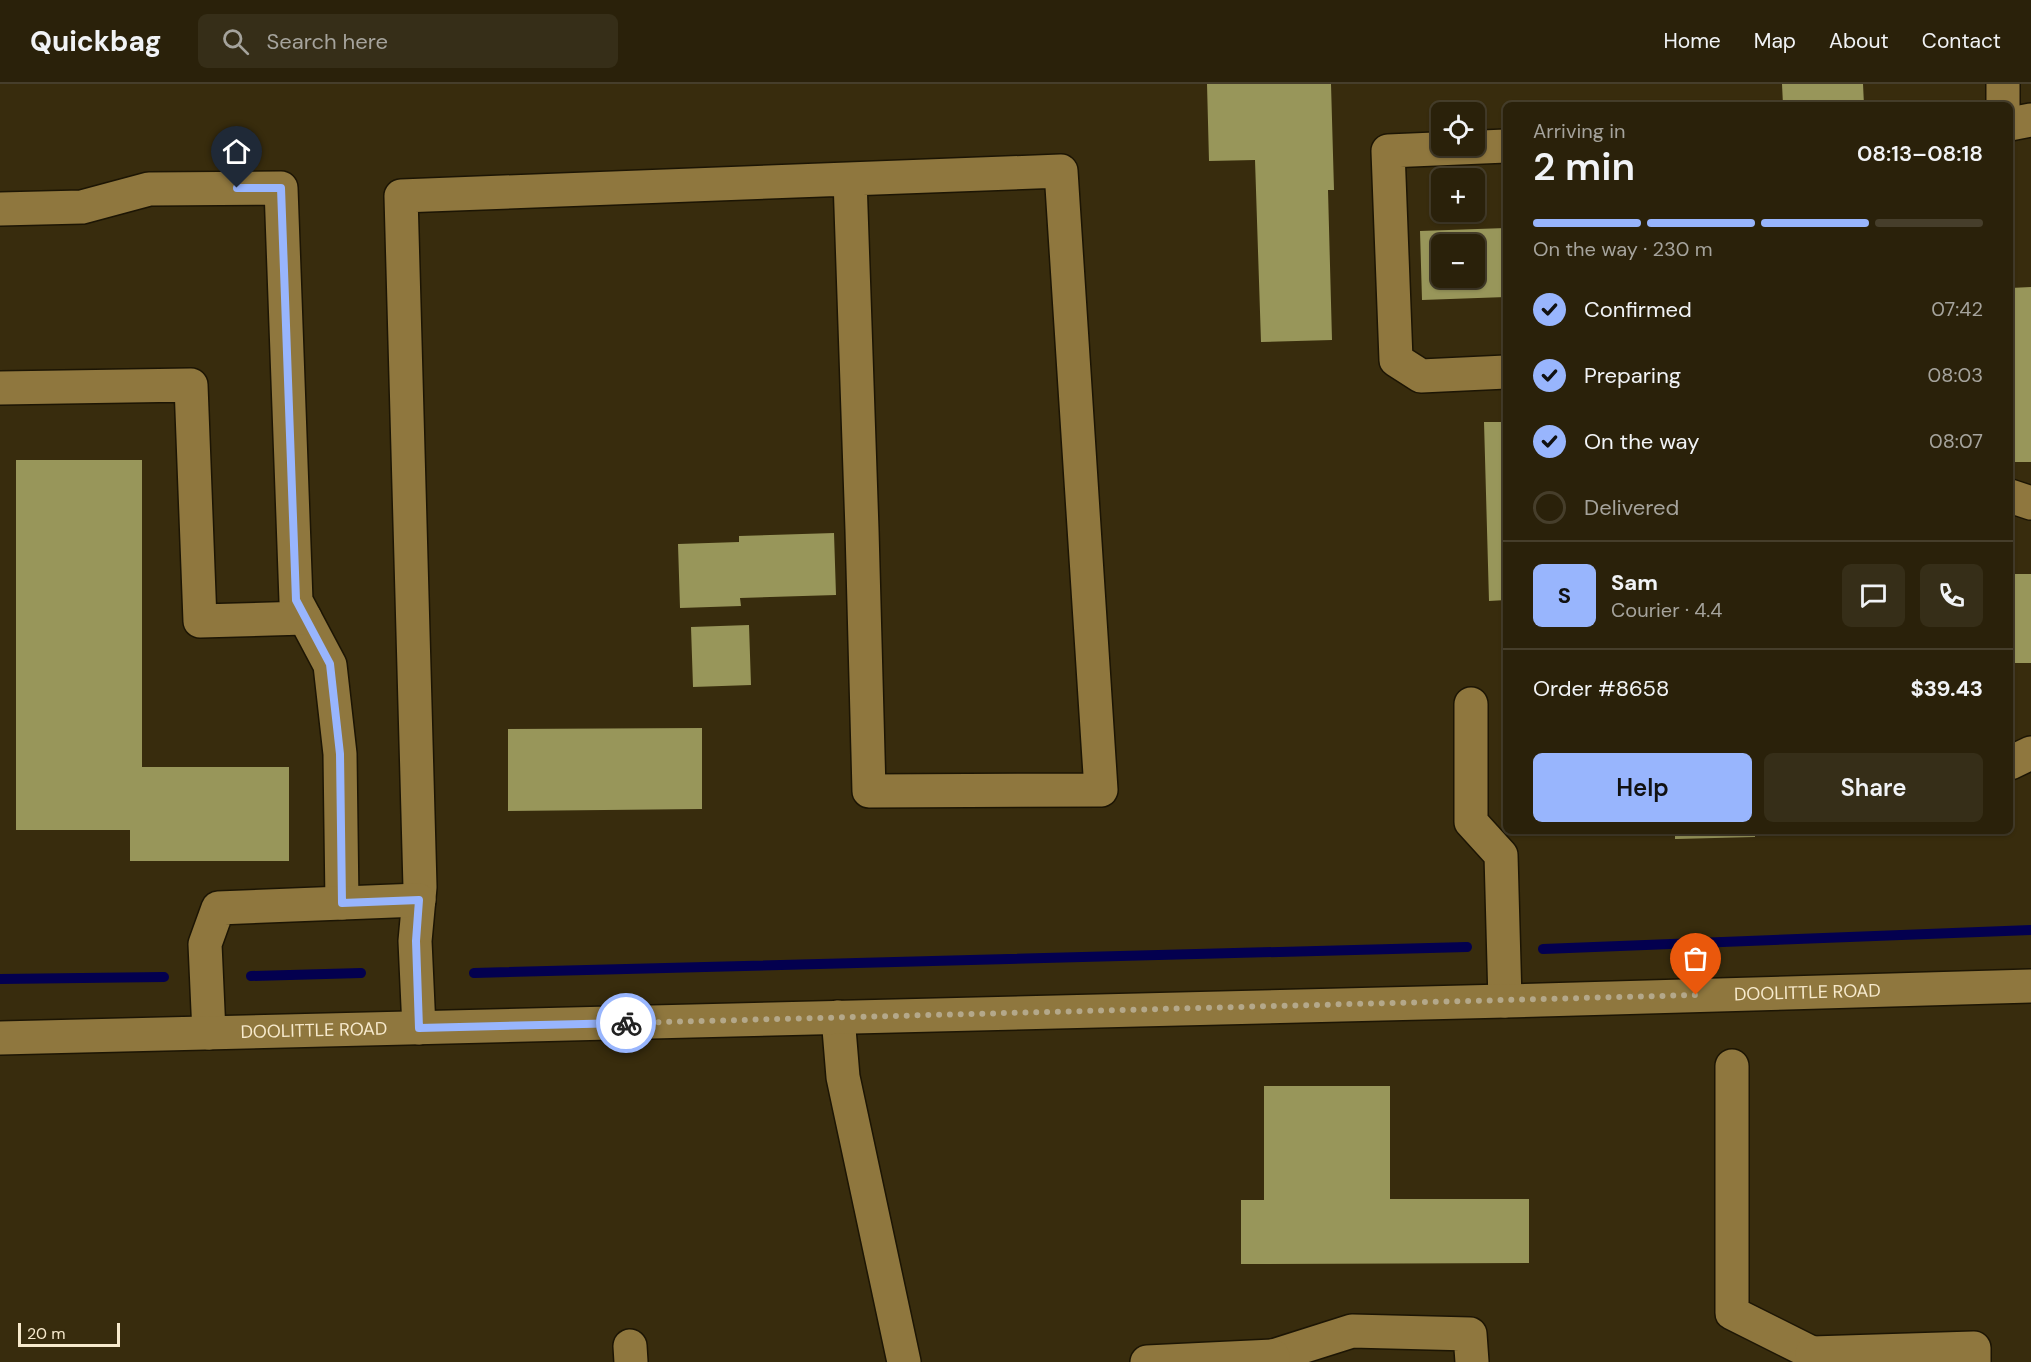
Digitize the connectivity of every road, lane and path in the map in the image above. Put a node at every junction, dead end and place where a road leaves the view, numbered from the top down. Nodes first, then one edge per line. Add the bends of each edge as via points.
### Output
1 (2003, 84) edge
2 (2003, 102) edge
3 (2031, 120) edge
4 (2013, 123) edge
5 (1503, 146) edge
6 (850, 179) junction
7 (0, 209) edge
8 (1503, 372) edge
9 (0, 388) edge
10 (2013, 497) edge
11 (2031, 503) edge
12 (305, 618) junction
13 (1471, 704) dead end
14 (2031, 753) edge
15 (2013, 762) edge
16 (2013, 775) edge
17 (2031, 782) edge
18 (419, 900) junction
19 (342, 903) junction
20 (2031, 986) edge
21 (1504, 1001) junction
22 (419, 1013) junction
23 (838, 1017) junction
24 (209, 1018) junction
25 (0, 1038) edge
26 (1732, 1066) dead end
27 (1813, 1358) edge
28 (1273, 1359) edge
29 (904, 1362) edge
30 (1147, 1362) edge
31 (1472, 1362) edge
32 (1974, 1362) edge

1 - 2 street
3 - 4 street
5 - 8 street via 1388,151 1396,360 1421,376
6 - 6 street via 1061,171 1101,790 869,791
6 - 18 street via 401,195
7 - 12 street via 82,207 149,189 281,188 296,600
9 - 12 street via 191,385 200,621
10 - 11 street
12 - 19 street via 330,664 340,754
13 - 21 street via 1471,822 1501,855
14 - 15 street
16 - 17 street
18 - 19 street
18 - 22 street
19 - 24 street via 218,908 206,944
20 - 21 street, DOOLITTLE ROAD
21 - 23 street, DOOLITTLE ROAD
22 - 23 street, DOOLITTLE ROAD
22 - 24 street, DOOLITTLE ROAD
23 - 29 street via 843,1077
24 - 25 street, DOOLITTLE ROAD
26 - 27 street via 1732,1313
27 - 32 street via 1974,1348
28 - 30 street
28 - 31 street via 1352,1331 1470,1334

